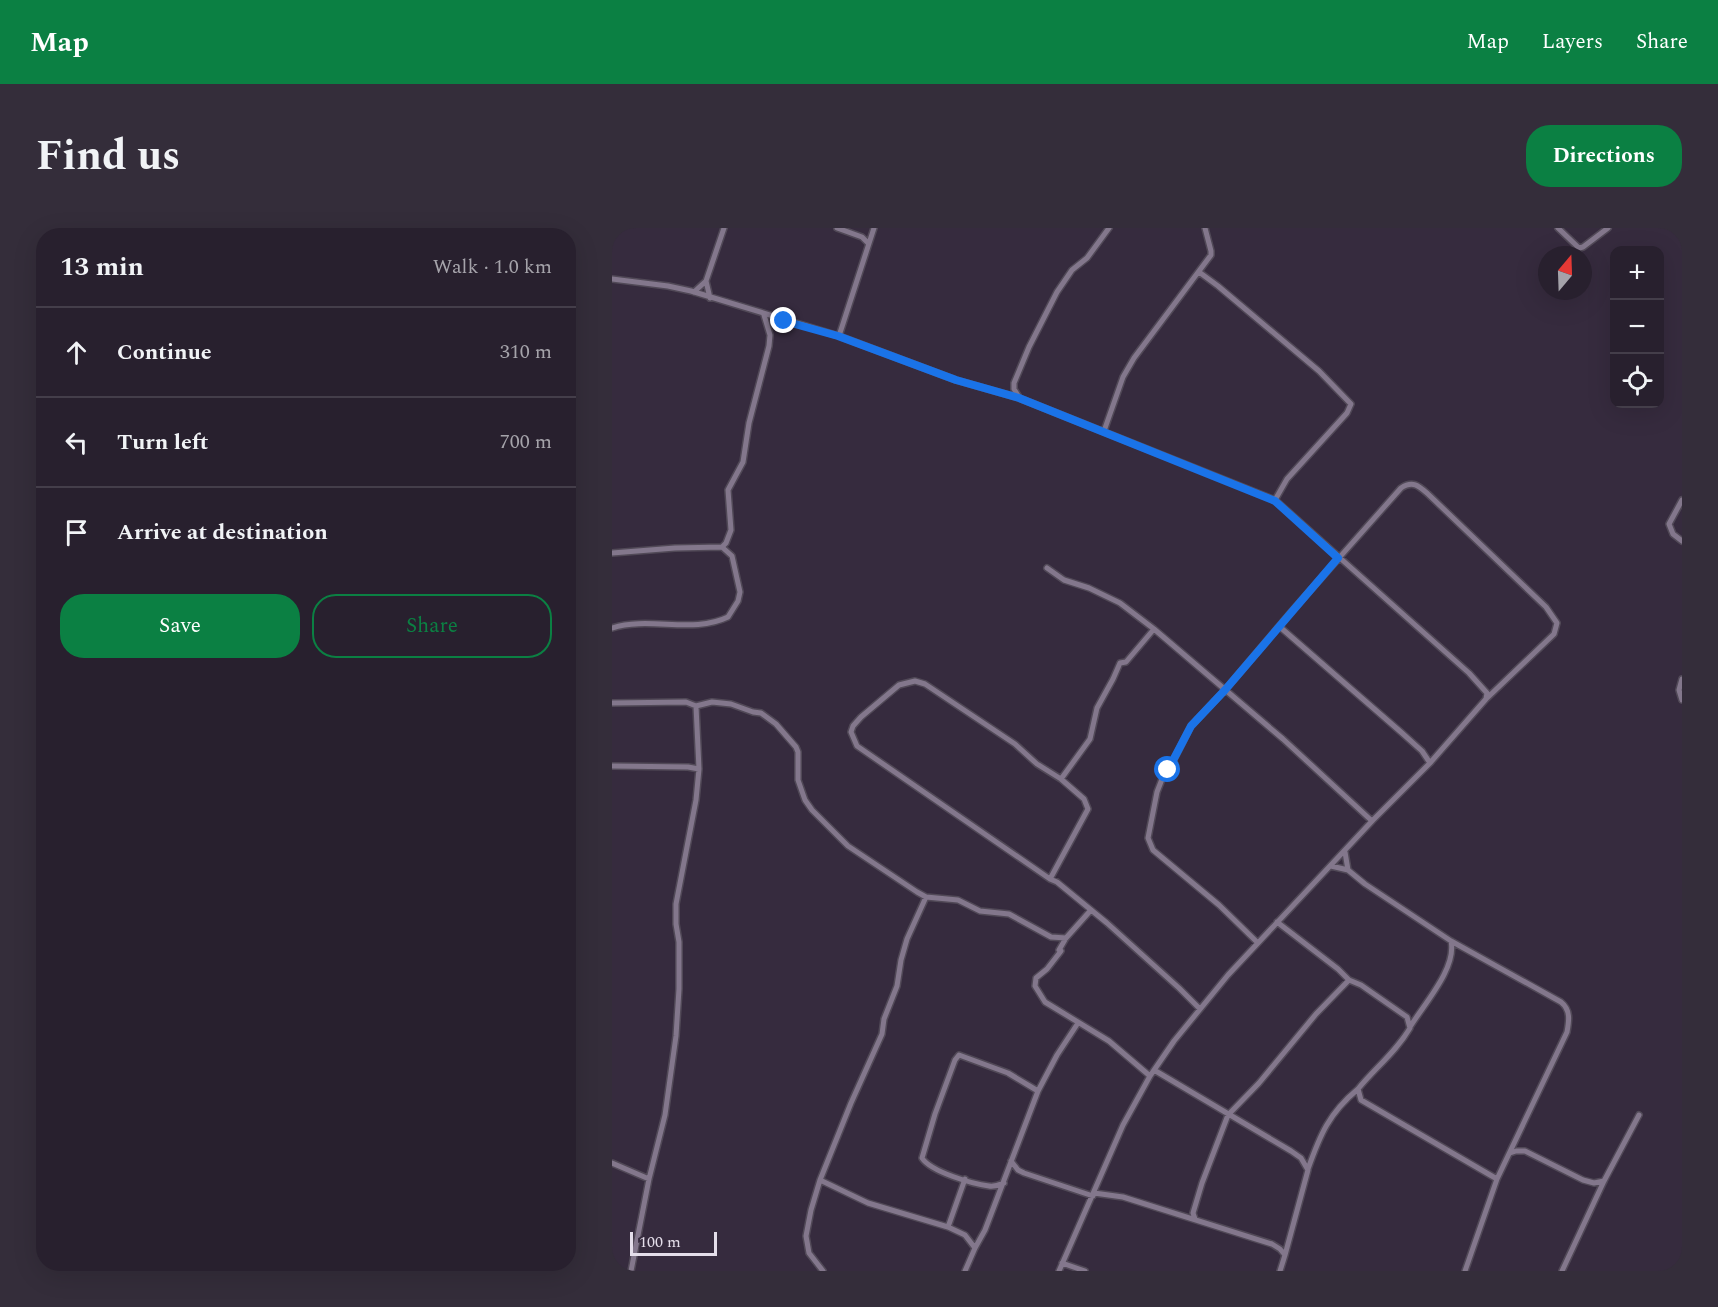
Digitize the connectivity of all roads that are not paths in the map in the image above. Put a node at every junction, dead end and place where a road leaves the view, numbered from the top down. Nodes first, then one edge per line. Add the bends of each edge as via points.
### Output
1 (723, 228) edge
2 (837, 228) edge
3 (874, 228) edge
4 (1109, 228) edge
5 (1205, 228) edge
6 (1558, 228) edge
7 (1608, 228) edge
8 (868, 243) junction
9 (1199, 272) junction
10 (612, 279) edge
11 (706, 281) junction
12 (694, 292) junction
13 (710, 298) junction
14 (764, 315) junction
15 (838, 336) junction
16 (1019, 398) junction
17 (1104, 431) junction
18 (1682, 500) edge
19 (1275, 501) junction
20 (1682, 541) edge
21 (722, 547) junction
22 (612, 553) edge
23 (1338, 558) junction
24 (1047, 568) dead end
25 (1280, 627) junction
26 (612, 628) edge
27 (1154, 629) junction
28 (1682, 680) edge
29 (1225, 690) junction
30 (1486, 699) junction
31 (1682, 700) edge
32 (613, 701) edge
33 (696, 706) junction
34 (1430, 763) junction
35 (612, 766) edge
36 (699, 770) junction
37 (1060, 779) junction
38 (1372, 821) junction
39 (1345, 852) junction
40 (1331, 866) junction
41 (1348, 870) junction
42 (1050, 879) junction
43 (926, 897) junction
44 (1091, 910) junction
45 (1277, 922) junction
46 (1066, 938) junction
47 (1451, 941) junction
48 (1258, 943) junction
49 (1465, 948) junction
50 (1452, 956) junction
51 (1349, 980) junction
52 (1200, 1009) junction
53 (1407, 1017) junction
54 (1417, 1017) junction
55 (1078, 1023) junction
56 (1410, 1028) junction
57 (1154, 1070) junction
58 (1150, 1076) junction
59 (1358, 1089) junction
60 (1038, 1091) junction
61 (1347, 1098) junction
62 (1361, 1100) junction
63 (1228, 1115) junction
64 (1639, 1115) dead end
65 (1510, 1153) junction
66 (1011, 1161) junction
67 (612, 1163) edge
68 (1018, 1170) junction
69 (1308, 1170) junction
70 (1007, 1173) junction
71 (649, 1179) junction
72 (965, 1179) junction
73 (1497, 1179) junction
74 (820, 1180) junction
75 (1604, 1180) junction
76 (1004, 1183) junction
77 (988, 1186) junction
78 (1093, 1194) junction
79 (998, 1197) junction
80 (1194, 1216) junction
81 (948, 1227) junction
82 (975, 1248) junction
83 (1285, 1255) junction
84 (1062, 1263) junction
85 (631, 1271) edge
86 (823, 1271) edge
87 (965, 1271) edge
88 (1059, 1271) edge
89 (1085, 1271) edge
90 (1280, 1271) edge
91 (1465, 1271) edge
92 (1562, 1271) edge

1 - 11 street
2 - 8 street
3 - 8 street
4 - 16 street via 1087,258 1072,270 1048,307 1014,383
5 - 9 street via 1211,251
6 - 7 street via 1579,248
8 - 15 street
9 - 17 street via 1134,358
9 - 19 street via 1319,371 1351,404 1287,479
10 - 12 street
11 - 12 street
11 - 13 street
12 - 13 street
13 - 14 street
14 - 15 street
14 - 21 street via 769,346 743,462 728,490 731,530
15 - 16 street via 956,380
16 - 17 street
17 - 19 street
18 - 20 street via 1669,524
19 - 23 street
21 - 22 street
21 - 26 street via 732,556 740,592 728,617 707,624
23 - 25 street
23 - 30 street via 1468,673 1487,693
23 - 30 street via 1405,486 1413,483 1428,494 1546,607 1557,623 1554,634
24 - 27 street via 1064,580 1120,603
25 - 29 street
25 - 34 street via 1422,751
27 - 29 street
27 - 37 street via 1126,662 1120,663 1097,708 1090,739
28 - 31 street
29 - 38 street
29 - 48 street via 1191,726 1164,774 1156,792 1148,838 1153,850
30 - 34 street
32 - 33 street via 687,702
33 - 36 street
33 - 43 street via 712,702 731,704 761,713 776,724 796,747 798,780 812,810 848,846
34 - 38 street
35 - 36 street via 679,766
36 - 71 street via 676,904 676,1036 665,1115
37 - 42 street via 1084,799 1088,809
37 - 42 street via 1015,744 926,684 915,681 899,685 861,717 851,732 857,746
38 - 39 street
39 - 40 street
39 - 41 street
40 - 41 street
40 - 45 street
41 - 47 street
42 - 44 street
43 - 46 street via 958,900 980,911 1009,914 1051,937
43 - 74 street via 907,939 882,1034
44 - 46 street
44 - 52 street
45 - 48 street
45 - 51 street
46 - 55 street via 1061,951 1036,978 1035,986 1045,1002
47 - 49 street
47 - 50 street
48 - 52 street
49 - 50 street
49 - 65 street via 1561,1002 1568,1014 1566,1032
50 - 54 street
51 - 53 street
51 - 63 street
52 - 57 street
53 - 54 street
53 - 56 street
54 - 56 street
55 - 58 street via 1109,1041
55 - 60 street
56 - 59 street
57 - 58 street
57 - 63 street
58 - 78 street
59 - 61 street
59 - 62 street
60 - 66 street
60 - 72 street via 1008,1073 964,1056 957,1057 922,1158 946,1174
61 - 62 street
61 - 69 street via 1320,1135
62 - 73 street
63 - 69 street via 1291,1151
63 - 80 street
64 - 75 street
65 - 73 street
65 - 75 street via 1525,1151 1594,1184
66 - 68 street
66 - 70 street
67 - 71 street
68 - 70 street
68 - 78 street
69 - 83 street
70 - 76 street
71 - 85 street
72 - 77 street
72 - 81 street
73 - 91 street
74 - 81 street via 868,1203
74 - 86 street via 806,1236 809,1253
75 - 92 street
76 - 77 street
76 - 79 street
77 - 79 street
78 - 80 street via 1116,1195
78 - 84 street
79 - 82 street
80 - 83 street via 1272,1244
81 - 82 street via 965,1235
82 - 87 street
83 - 90 street
84 - 88 street
84 - 89 street

